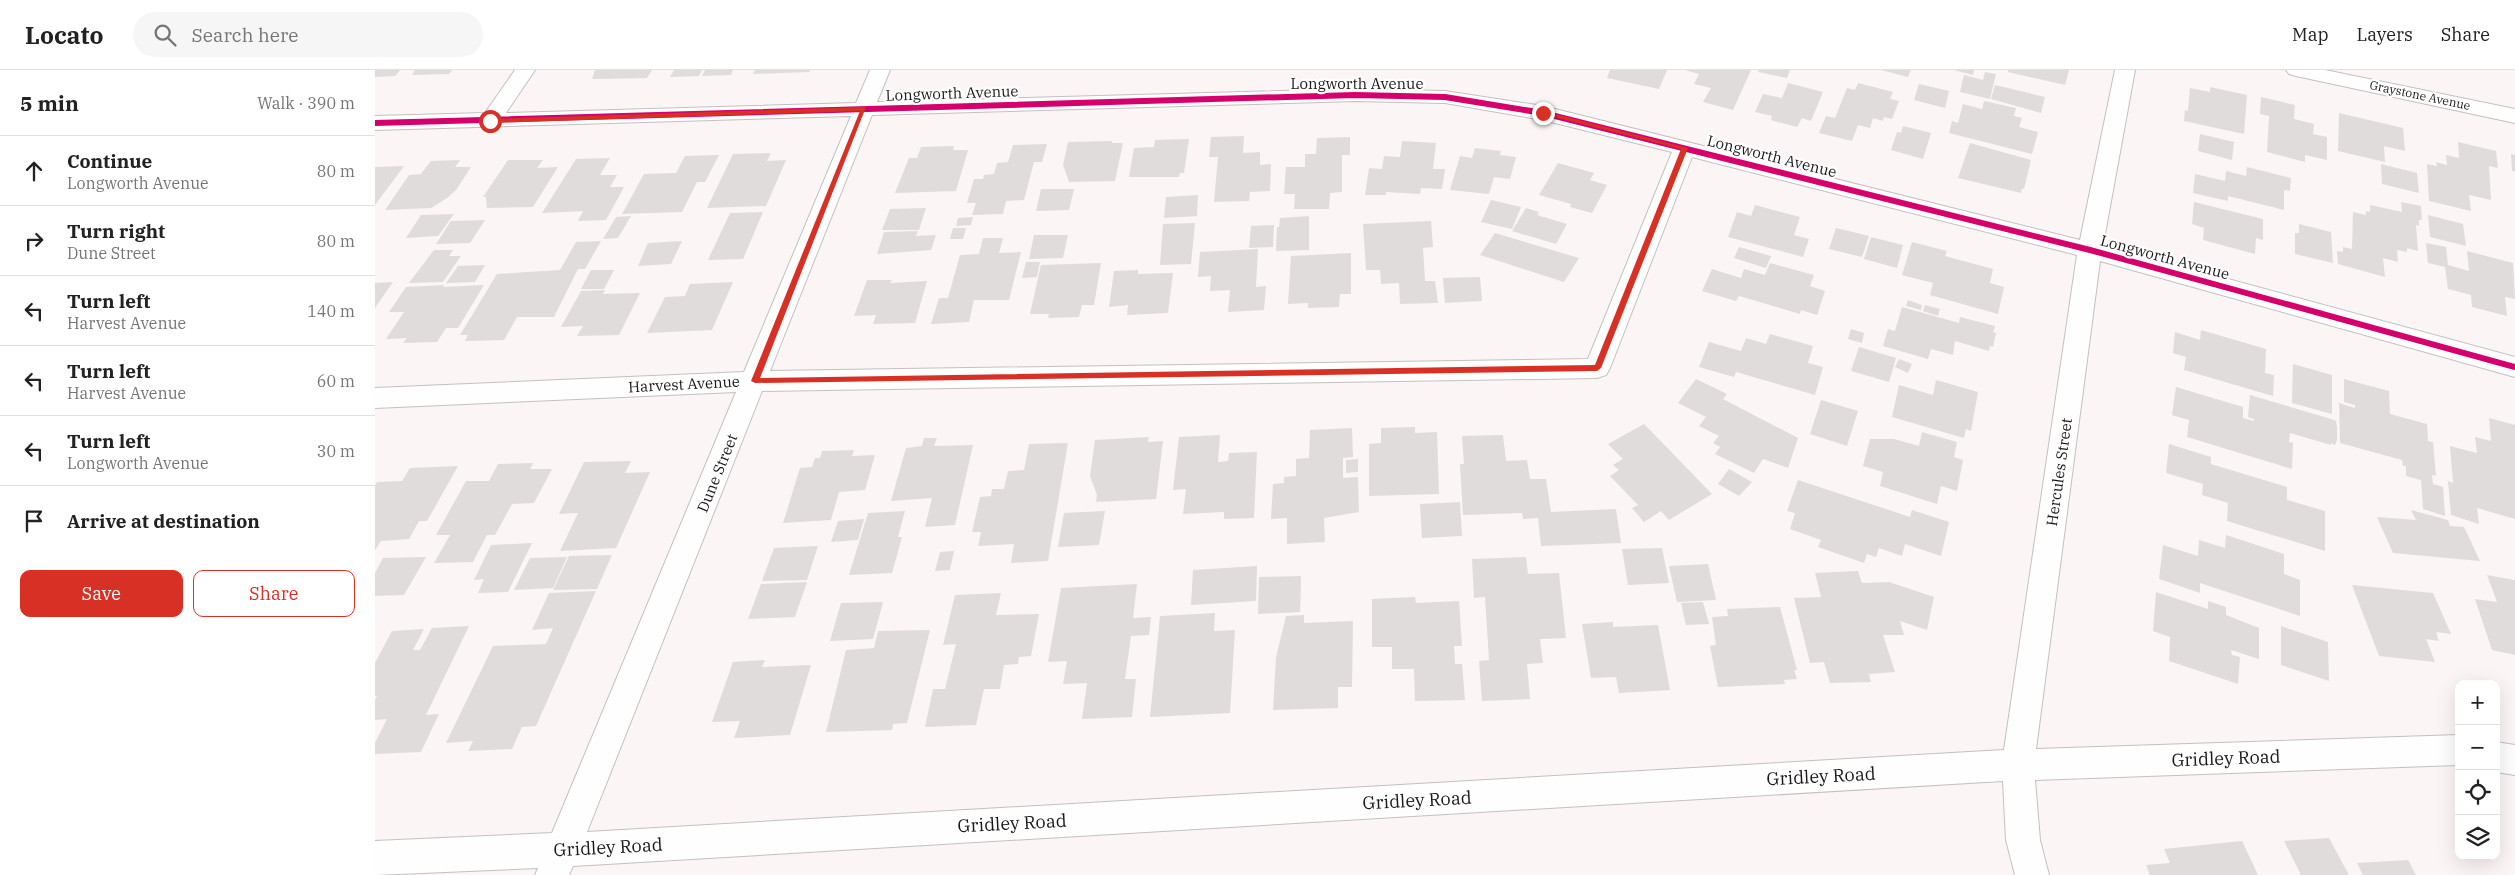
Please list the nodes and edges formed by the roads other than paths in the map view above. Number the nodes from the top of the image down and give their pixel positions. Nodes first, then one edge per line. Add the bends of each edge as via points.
1 (525, 70) edge
2 (880, 70) edge
3 (2125, 70) edge
4 (2296, 70) edge
5 (864, 109) junction
6 (2515, 116) edge
7 (490, 121) junction
8 (375, 124) edge
9 (1685, 148) junction
10 (2090, 250) junction
11 (2515, 367) edge
12 (755, 381) junction
13 (375, 398) edge
14 (2455, 750) edge
15 (2500, 758) edge
16 (2515, 760) edge
17 (2018, 765) junction
18 (375, 858) edge
19 (557, 862) edge
20 (2032, 875) edge

1 - 7 street
2 - 5 street, Dune Street
3 - 10 street, Hercules Street
4 - 6 street, Graystone Avenue
5 - 7 street, Longworth Avenue
5 - 9 street, Longworth Avenue via 1355,95 1445,97 1543,113
5 - 12 street, Dune Street
7 - 8 street, Longworth Avenue
9 - 10 street, Longworth Avenue
9 - 12 street, Harvest Avenue via 1597,368
10 - 11 street, Longworth Avenue
10 - 17 street, Hercules Street
12 - 13 street, Harvest Avenue
12 - 19 street, Dune Street
14 - 17 street, Gridley Road
15 - 16 street
17 - 19 street, Gridley Road
17 - 20 street, Hercules Street via 2023,840
18 - 19 street, Gridley Road

